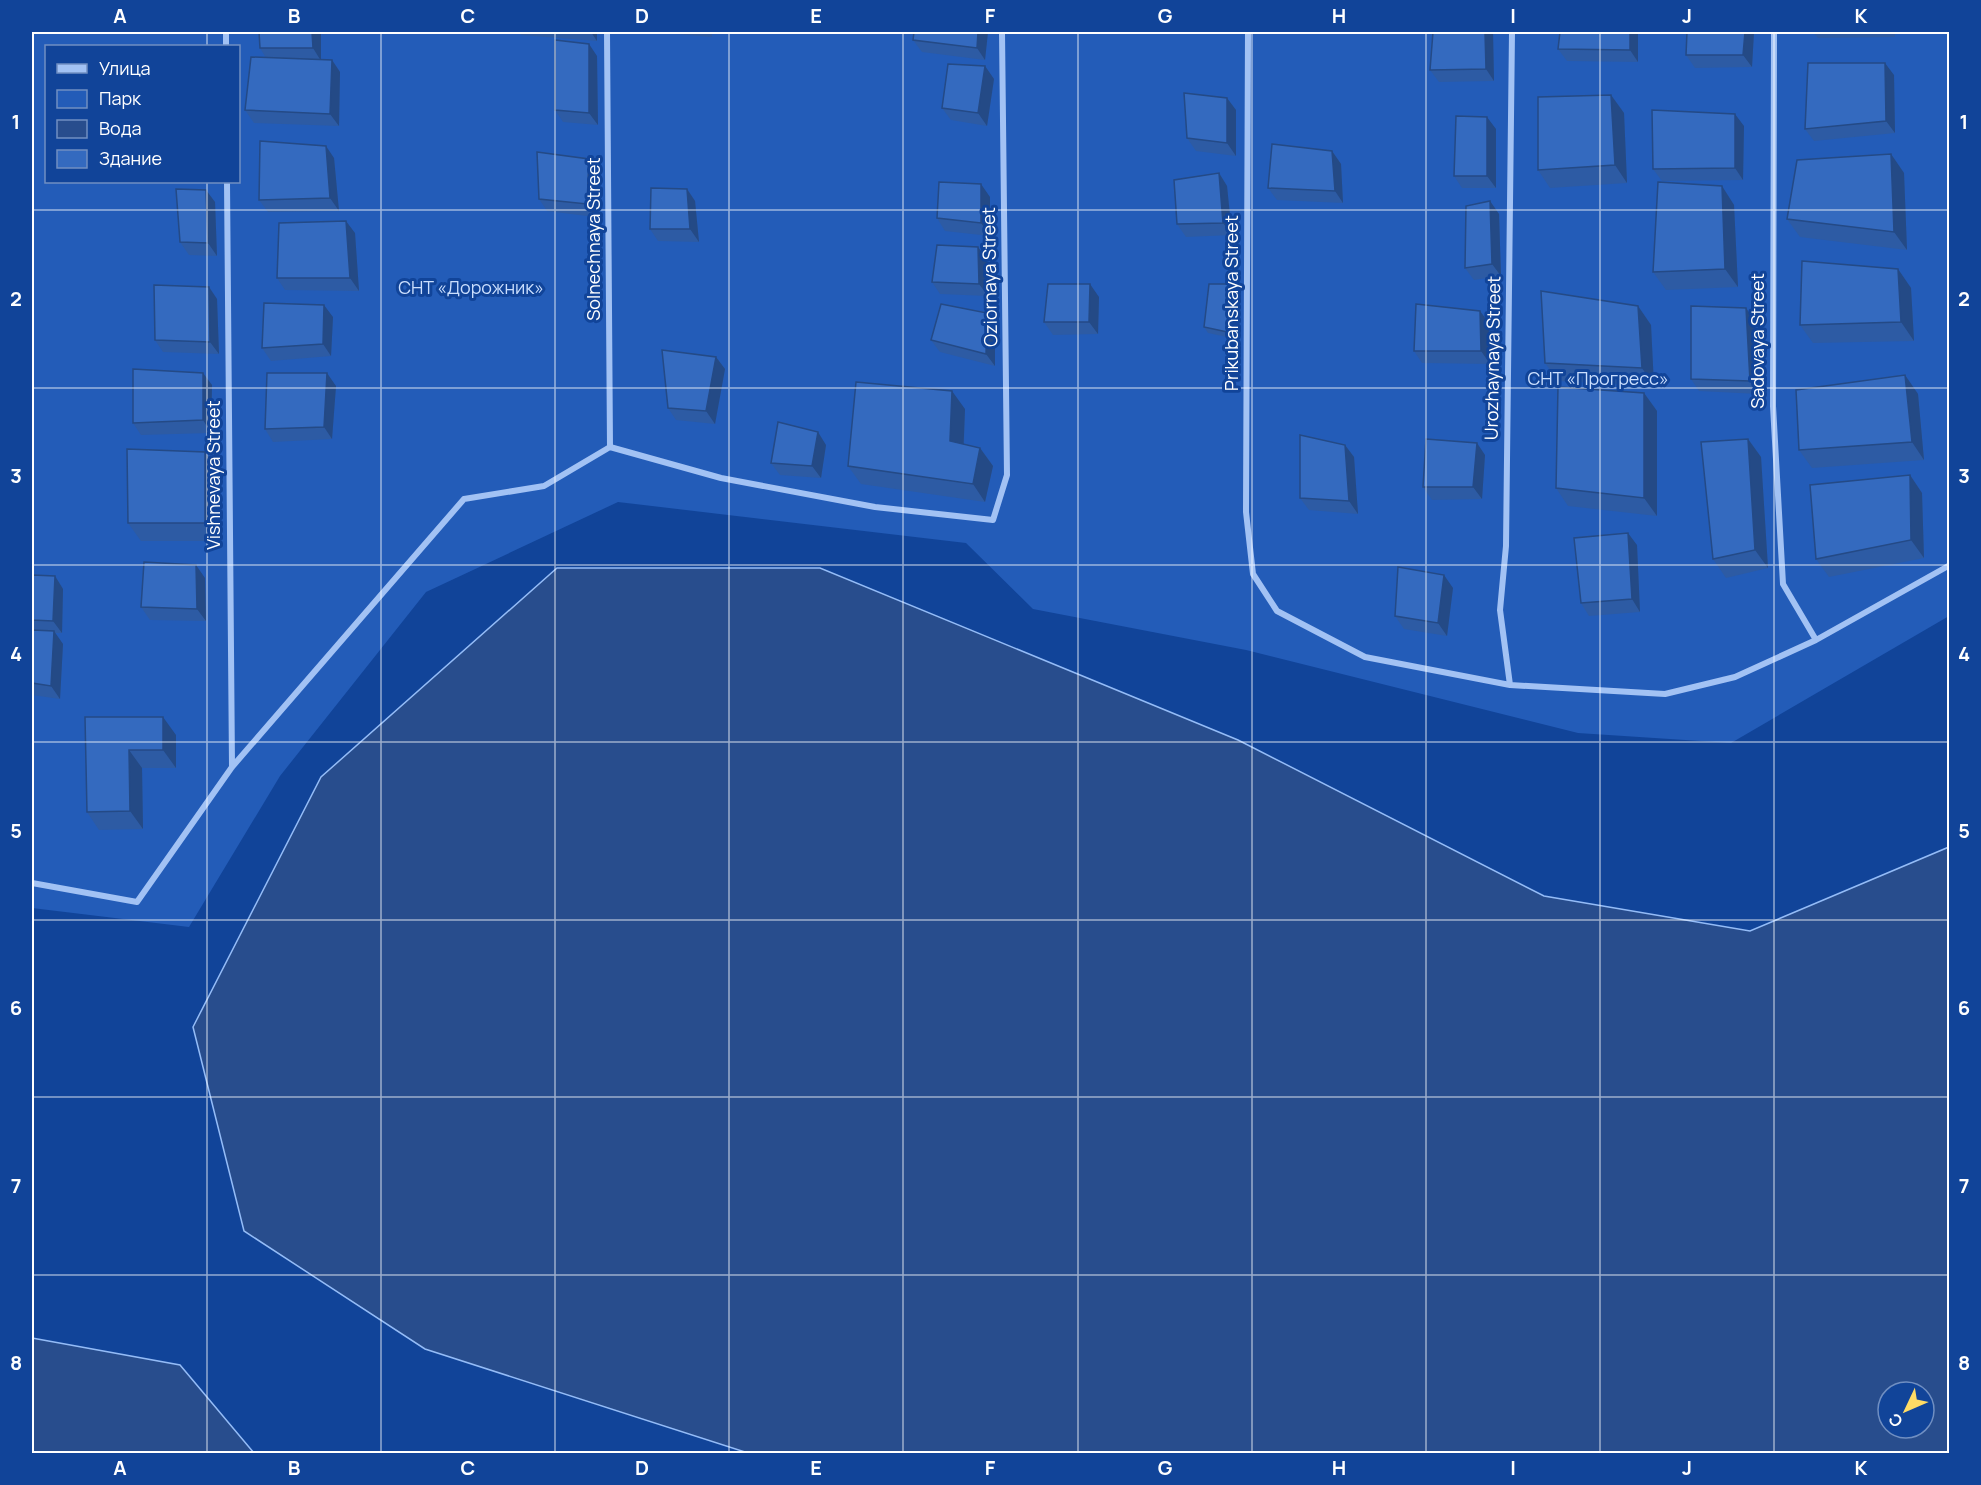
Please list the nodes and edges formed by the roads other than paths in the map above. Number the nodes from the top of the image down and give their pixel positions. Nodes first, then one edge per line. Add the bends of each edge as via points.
1 (607, 32) edge
2 (1002, 32) edge
3 (1248, 32) edge
4 (1512, 32) edge
5 (1774, 32) edge
6 (227, 183) edge
7 (610, 447) junction
8 (1950, 565) edge
9 (1816, 640) junction
10 (1510, 685) junction
11 (232, 767) junction
12 (32, 884) edge

1 - 7 street, Solnechnaya Street
2 - 7 street, Oziornaya Street via 1007,475 993,520 875,507 721,478
3 - 10 street, Prikubanskaya Street via 1246,512 1253,574 1277,611 1365,657
4 - 10 street, Urozhaynaya Street via 1506,546 1500,610
5 - 9 street, Sadovaya Street via 1773,406 1782,584
6 - 11 street, Vishnevaya Street
7 - 11 street via 544,486 464,499
8 - 9 street
9 - 10 street via 1734,677 1665,694
11 - 12 street via 137,902

